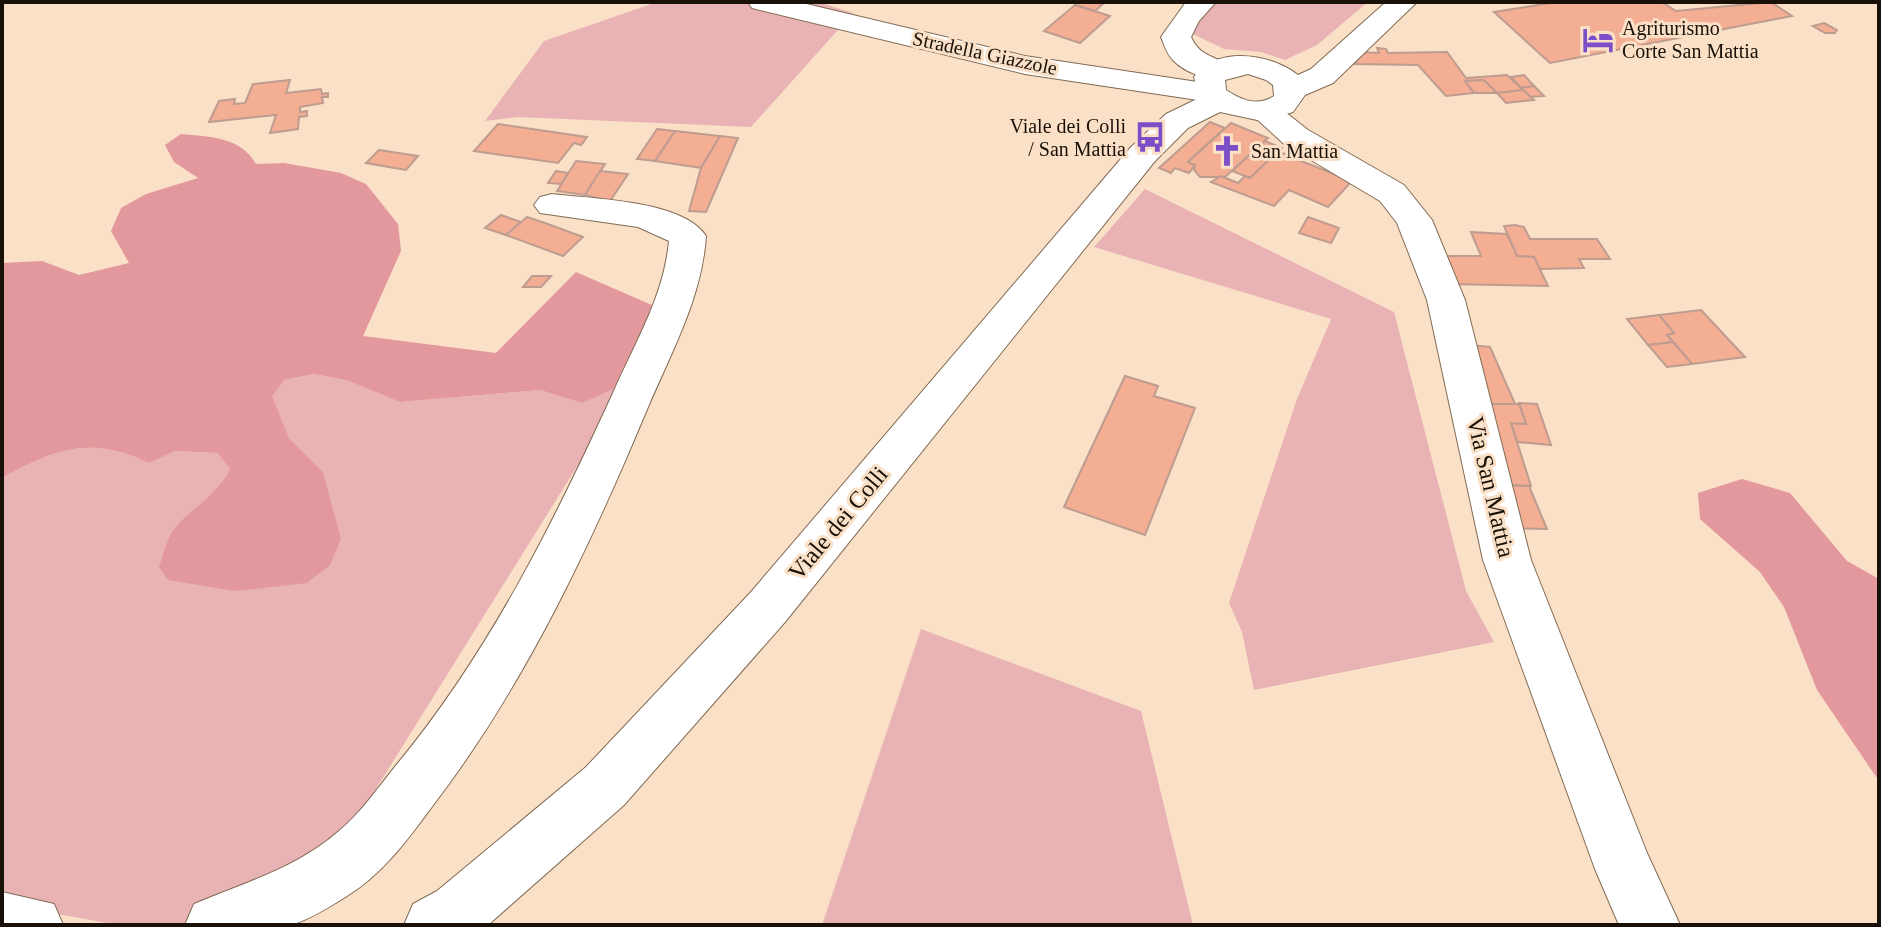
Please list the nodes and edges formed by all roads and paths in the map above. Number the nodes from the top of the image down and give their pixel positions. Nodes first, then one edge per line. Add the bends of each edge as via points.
1 (762, 2) edge
2 (1202, 2) edge
3 (1403, 2) edge
4 (1215, 88) junction
5 (1278, 100) junction
6 (552, 205) dead end
7 (2, 908) edge
8 (47, 925) edge
9 (215, 925) edge
10 (434, 925) edge
11 (1650, 925) edge

1 - 4 street, Stradella Giazzole via 1025,65
2 - 4 street via 1176,37 1184,55
3 - 5 street via 1322,76
4 - 5 street via 1233,107
4 - 5 street, Via San Mattia via 1230,66 1264,68 1277,73
4 - 10 street, Viale dei Colli via 1143,154 768,607 605,786 458,912
5 - 11 street, Via San Mattia via 1296,137 1392,193 1414,220 1446,300 1507,560
6 - 9 street via 648,219 675,226 688,236 688,255 674,299 572,534 511,647 441,755 360,850 305,890
7 - 8 lane via 43,915

